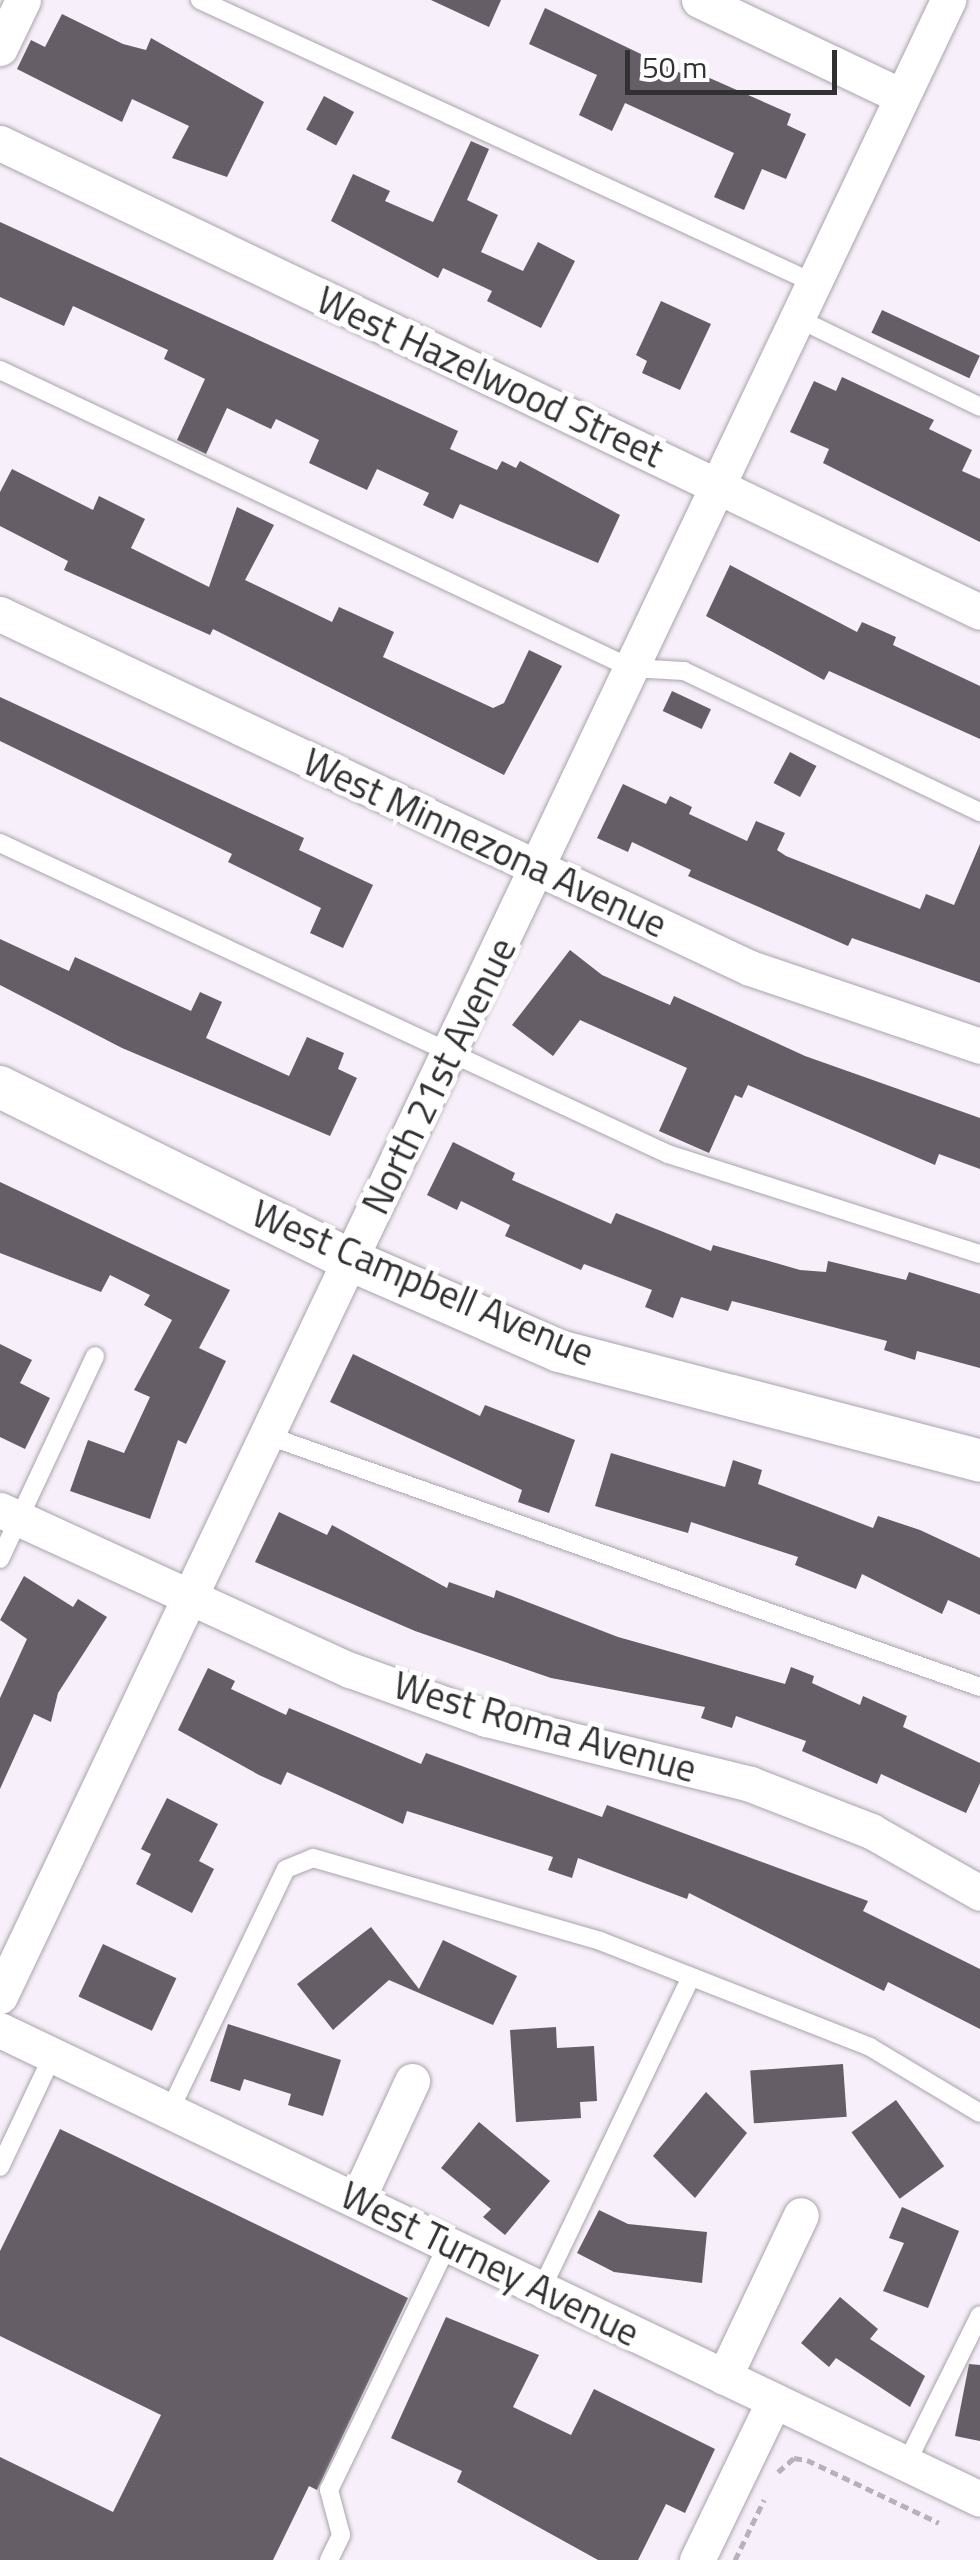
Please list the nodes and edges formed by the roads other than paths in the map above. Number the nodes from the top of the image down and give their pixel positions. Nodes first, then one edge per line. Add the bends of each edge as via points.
1 (24, 0) edge
2 (200, 0) edge
3 (699, 0) edge
4 (948, 0) edge
5 (0, 48) edge
6 (901, 96) junction
7 (0, 142) edge
8 (812, 282) junction
9 (795, 317) junction
10 (0, 370) edge
11 (980, 407) edge
12 (715, 484) junction
13 (980, 612) edge
14 (0, 614) edge
15 (630, 668) junction
16 (980, 812) edge
17 (0, 843) edge
18 (539, 868) junction
19 (980, 1046) edge
20 (450, 1052) junction
21 (0, 1087) edge
22 (980, 1254) edge
23 (350, 1260) junction
24 (94, 1356) dead end
25 (266, 1434) junction
26 (980, 1461) edge
27 (9, 1515) edge
28 (0, 1560) edge
29 (187, 1600) junction
30 (980, 1686) edge
31 (980, 1893) edge
32 (691, 1977) junction
33 (0, 1996) edge
34 (0, 2030) edge
35 (53, 2055) junction
36 (412, 2081) dead end
37 (170, 2110) junction
38 (980, 2113) edge
39 (0, 2166) edge
40 (358, 2198) junction
41 (800, 2215) dead end
42 (447, 2246) junction
43 (541, 2290) junction
44 (980, 2316) edge
45 (724, 2378) junction
46 (774, 2401) junction
47 (906, 2464) junction
48 (980, 2499) edge
49 (329, 2560) edge
50 (696, 2560) edge

1 - 5 street
2 - 8 lane
3 - 6 street
4 - 6 street, North 21st Avenue
6 - 8 street, North 21st Avenue
7 - 12 street, West Hazelwood Street
8 - 9 street, North 21st Avenue
9 - 11 lane
9 - 12 street, North 21st Avenue
10 - 15 lane
12 - 13 street, West Hazelwood Street
12 - 15 street, North 21st Avenue
14 - 18 street, West Minnezona Avenue
15 - 16 lane via 684,670
15 - 18 street, North 21st Avenue
17 - 20 lane
18 - 19 street, West Minnezona Avenue via 750,968
18 - 20 street, North 21st Avenue
20 - 22 lane via 668,1154
20 - 23 street, North 21st Avenue
21 - 23 street, West Campbell Avenue
23 - 25 street, North 21st Avenue
23 - 26 street, West Campbell Avenue via 559,1351
24 - 27 lane
25 - 29 street, North 21st Avenue
25 - 30 lane
27 - 28 lane
27 - 29 street, West Roma Avenue
29 - 31 street, West Roma Avenue via 486,1718 750,1784 871,1831
29 - 33 street, North 21st Avenue
32 - 37 lane via 600,1942 312,1858 286,1869
32 - 38 lane via 870,2047
32 - 43 lane
34 - 35 street, West Turney Avenue
35 - 37 street, West Turney Avenue
35 - 39 lane
36 - 40 street
37 - 40 street, West Turney Avenue
40 - 42 street, West Turney Avenue
41 - 45 street
42 - 43 street, West Turney Avenue
42 - 49 lane via 329,2490 341,2535
43 - 45 street, West Turney Avenue
44 - 47 lane
45 - 46 street, West Turney Avenue
46 - 47 street, West Turney Avenue
46 - 50 street
47 - 48 street, West Turney Avenue

